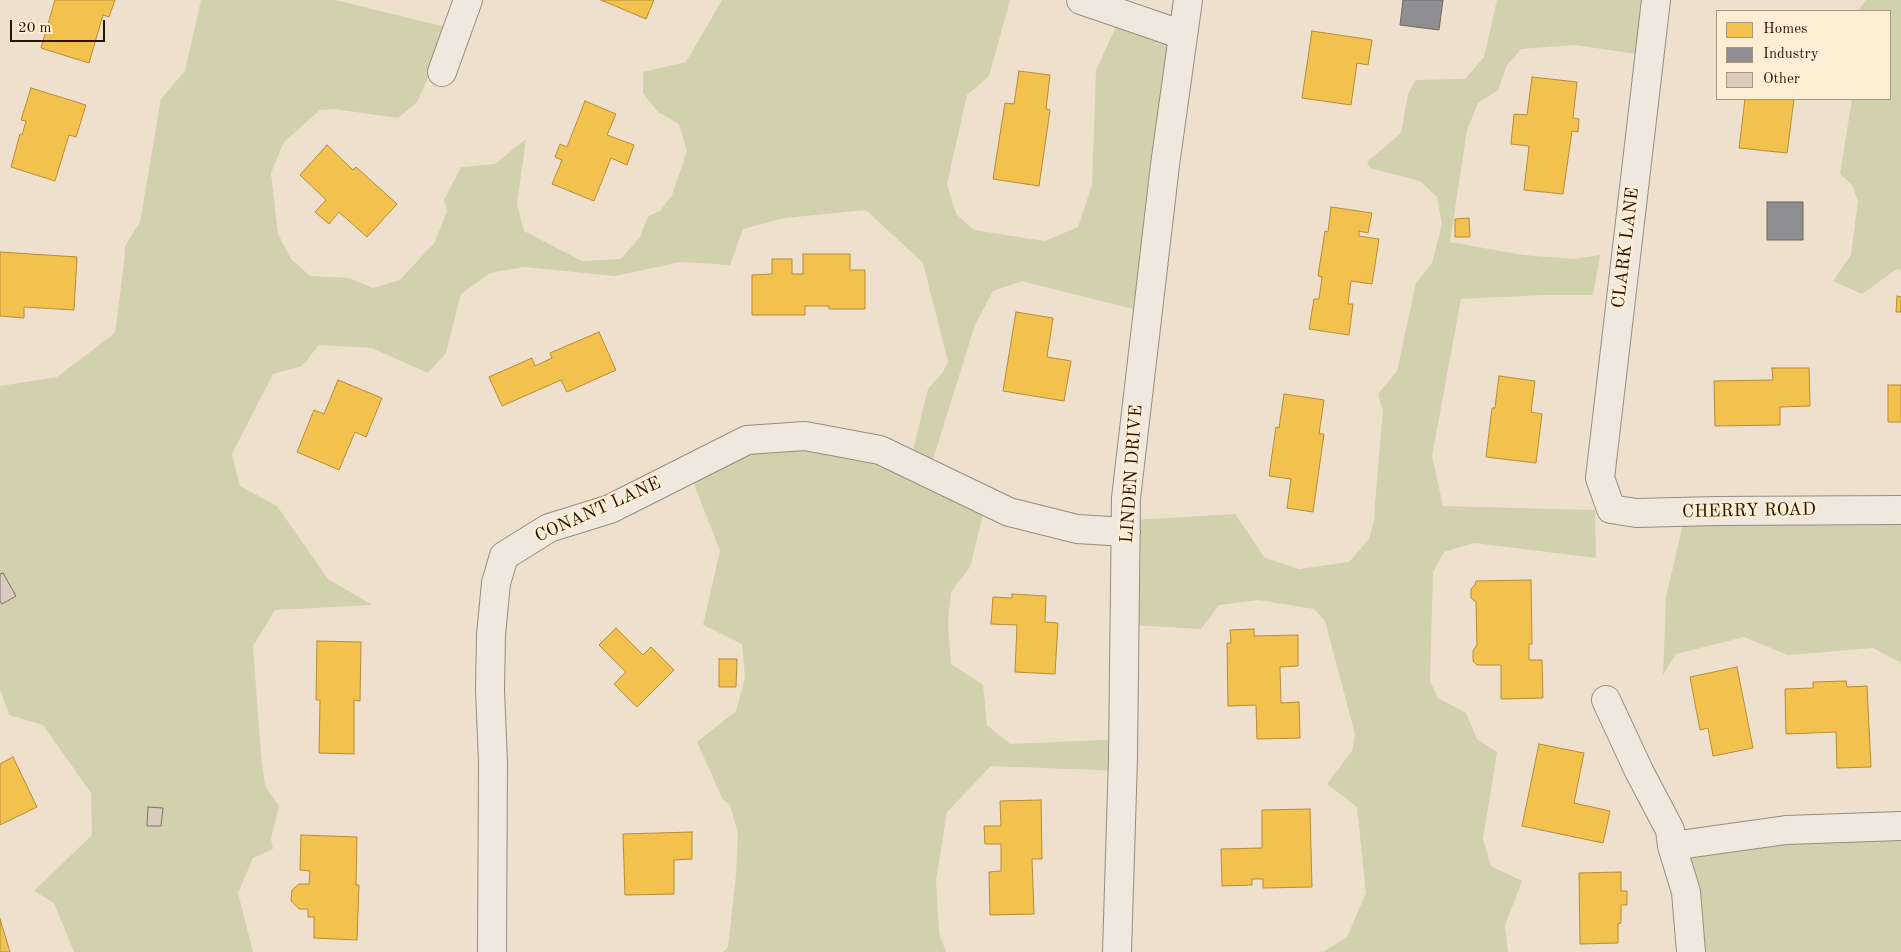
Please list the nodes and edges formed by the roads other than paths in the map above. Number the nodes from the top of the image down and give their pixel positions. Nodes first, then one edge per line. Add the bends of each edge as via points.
1 (468, 0) edge
2 (1081, 0) edge
3 (1188, 0) edge
4 (1656, 0) edge
5 (1183, 36) junction
6 (442, 72) dead end
7 (1607, 495) joint
8 (1901, 510) edge
9 (1126, 532) junction
10 (1606, 700) dead end
11 (1901, 826) edge
12 (1672, 846) junction
13 (492, 952) edge
14 (1117, 952) edge
15 (1690, 952) edge

1 - 6 street
2 - 5 street
3 - 5 street, LINDEN DRIVE
4 - 7 street, CLARK LANE via 1600,478
5 - 9 street, LINDEN DRIVE via 1126,498
7 - 8 street, CHERRY ROAD via 1610,508 1636,514 1727,510
9 - 13 street, CONANT LANE via 1077,529 1009,512 880,450 805,436 746,440 610,509 548,528 504,556 496,583 491,635
9 - 14 street, LINDEN DRIVE
10 - 12 street via 1670,830
11 - 12 street via 1786,830
12 - 15 street via 1686,892

